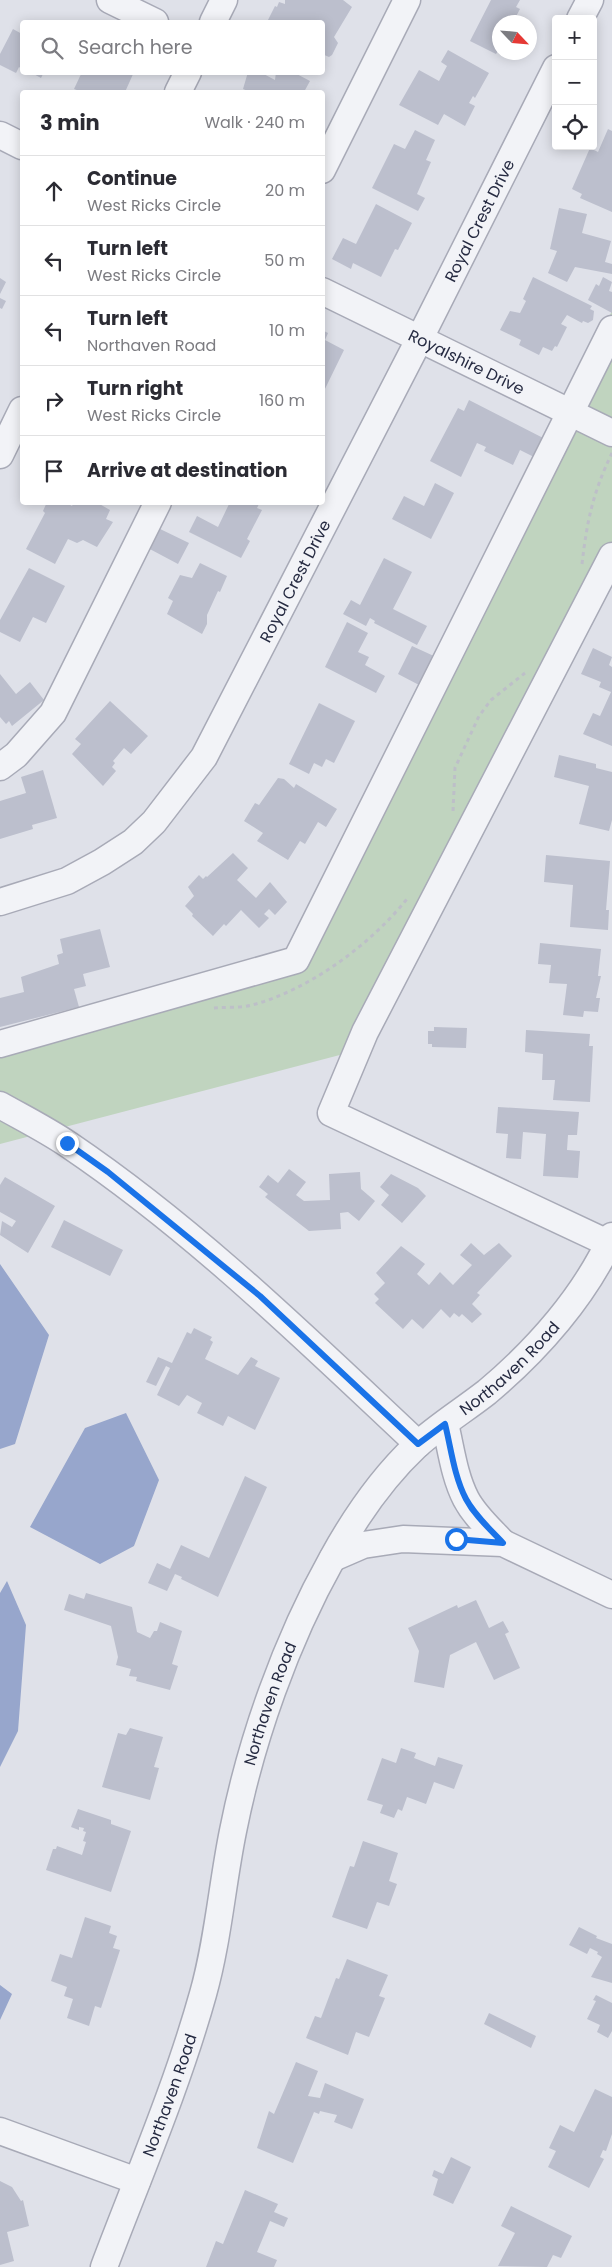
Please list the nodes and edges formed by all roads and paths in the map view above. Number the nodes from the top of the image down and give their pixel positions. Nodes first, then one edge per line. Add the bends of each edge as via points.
1 (110, 0) edge
2 (224, 0) edge
3 (407, 0) edge
4 (590, 0) edge
5 (582, 15) edge
6 (151, 20) edge
7 (214, 20) edge
8 (186, 75) edge
9 (552, 76) edge
10 (179, 90) edge
11 (0, 135) edge
12 (20, 145) edge
13 (325, 164) edge
14 (325, 293) edge
15 (612, 329) edge
16 (420, 338) junction
17 (570, 412) junction
18 (20, 414) edge
19 (612, 433) edge
20 (0, 455) edge
21 (157, 505) edge
22 (612, 556) edge
23 (528, 672) dead end
24 (0, 767) edge
25 (453, 814) dead end
26 (0, 902) edge
27 (0, 1044) edge
28 (0, 1105) edge
29 (611, 1241) edge
30 (445, 1424) junction
31 (418, 1444) junction
32 (503, 1543) junction
33 (332, 1558) junction
34 (612, 1595) edge
35 (0, 2131) edge
36 (137, 2181) junction
37 (104, 2267) edge

1 - 6 street
2 - 7 street
3 - 13 street
4 - 5 street
8 - 10 street
9 - 16 street, Royal Crest Drive
11 - 12 street
14 - 16 street, Royalshire Drive
15 - 17 street
16 - 17 street, Royalshire Drive
16 - 26 street, Royal Crest Drive via 204,757 178,793 133,842 102,862 67,881
17 - 19 street, Royalshire Drive
17 - 27 street via 296,960
18 - 20 street
21 - 24 street via 53,713 16,755
22 - 29 street via 365,1032 331,1113
23 - 25 path via 491,700 479,716 455,768
28 - 31 street via 67,1143 108,1172 253,1289
29 - 30 street, Northaven Road via 592,1274 550,1330 489,1390
30 - 31 street, Northaven Road
30 - 32 street via 465,1498
31 - 33 street, Northaven Road via 388,1475
32 - 33 street via 403,1539 364,1545
32 - 34 street
33 - 36 street, Northaven Road via 306,1608 248,1767 203,1992 183,2060
35 - 36 street
36 - 37 street, Northaven Road

